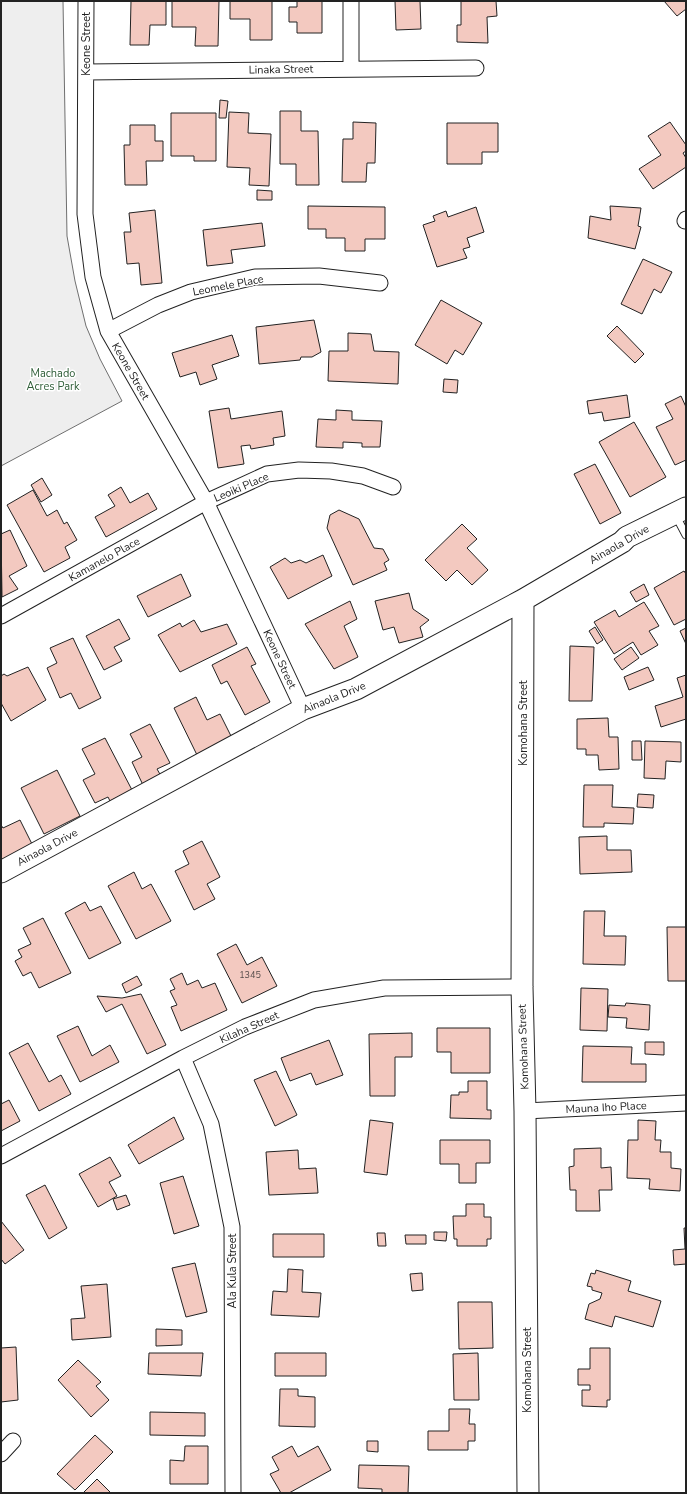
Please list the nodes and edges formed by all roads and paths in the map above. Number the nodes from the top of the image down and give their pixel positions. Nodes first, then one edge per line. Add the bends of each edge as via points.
1 (86, 1) edge
2 (351, 1) edge
3 (476, 68) dead end
4 (351, 69) junction
5 (86, 72) junction
6 (380, 283) dead end
7 (108, 331) junction
8 (393, 487) dead end
9 (206, 502) junction
10 (680, 511) edge
11 (686, 535) edge
12 (523, 600) junction
13 (1, 616) edge
14 (303, 709) junction
15 (1, 872) edge
16 (522, 987) junction
17 (183, 1058) junction
18 (686, 1103) edge
19 (525, 1110) junction
20 (1, 1156) edge
21 (13, 1442) dead end
22 (1, 1454) edge
23 (233, 1493) edge
24 (528, 1493) edge

1 - 5 street, Keone Street
2 - 4 street
3 - 4 street, Linaka Street
4 - 5 street, Linaka Street
5 - 7 street, Keone Street via 85,214 93,277
6 - 7 street, Leomele Place via 319,276 255,277 191,292 158,305
7 - 9 street, Keone Street
8 - 9 street, Leoiki Place via 363,476 299,470 267,474
9 - 13 street, Kamanelo Place
9 - 14 street, Keone Street
10 - 11 lane
10 - 12 street, Ainaola Drive via 627,537
12 - 14 street, Ainaola Drive via 356,690
12 - 16 street, Komohana Street
14 - 15 street, Ainaola Drive
16 - 17 street, Kilaha Street via 384,988 314,1000 245,1027
16 - 19 street, Komohana Street
17 - 20 street, Kilaha Street
17 - 23 street, Ala Kula Street via 211,1124 232,1227
18 - 19 street, Mauna Iho Place
19 - 24 street, Komohana Street
21 - 22 street

